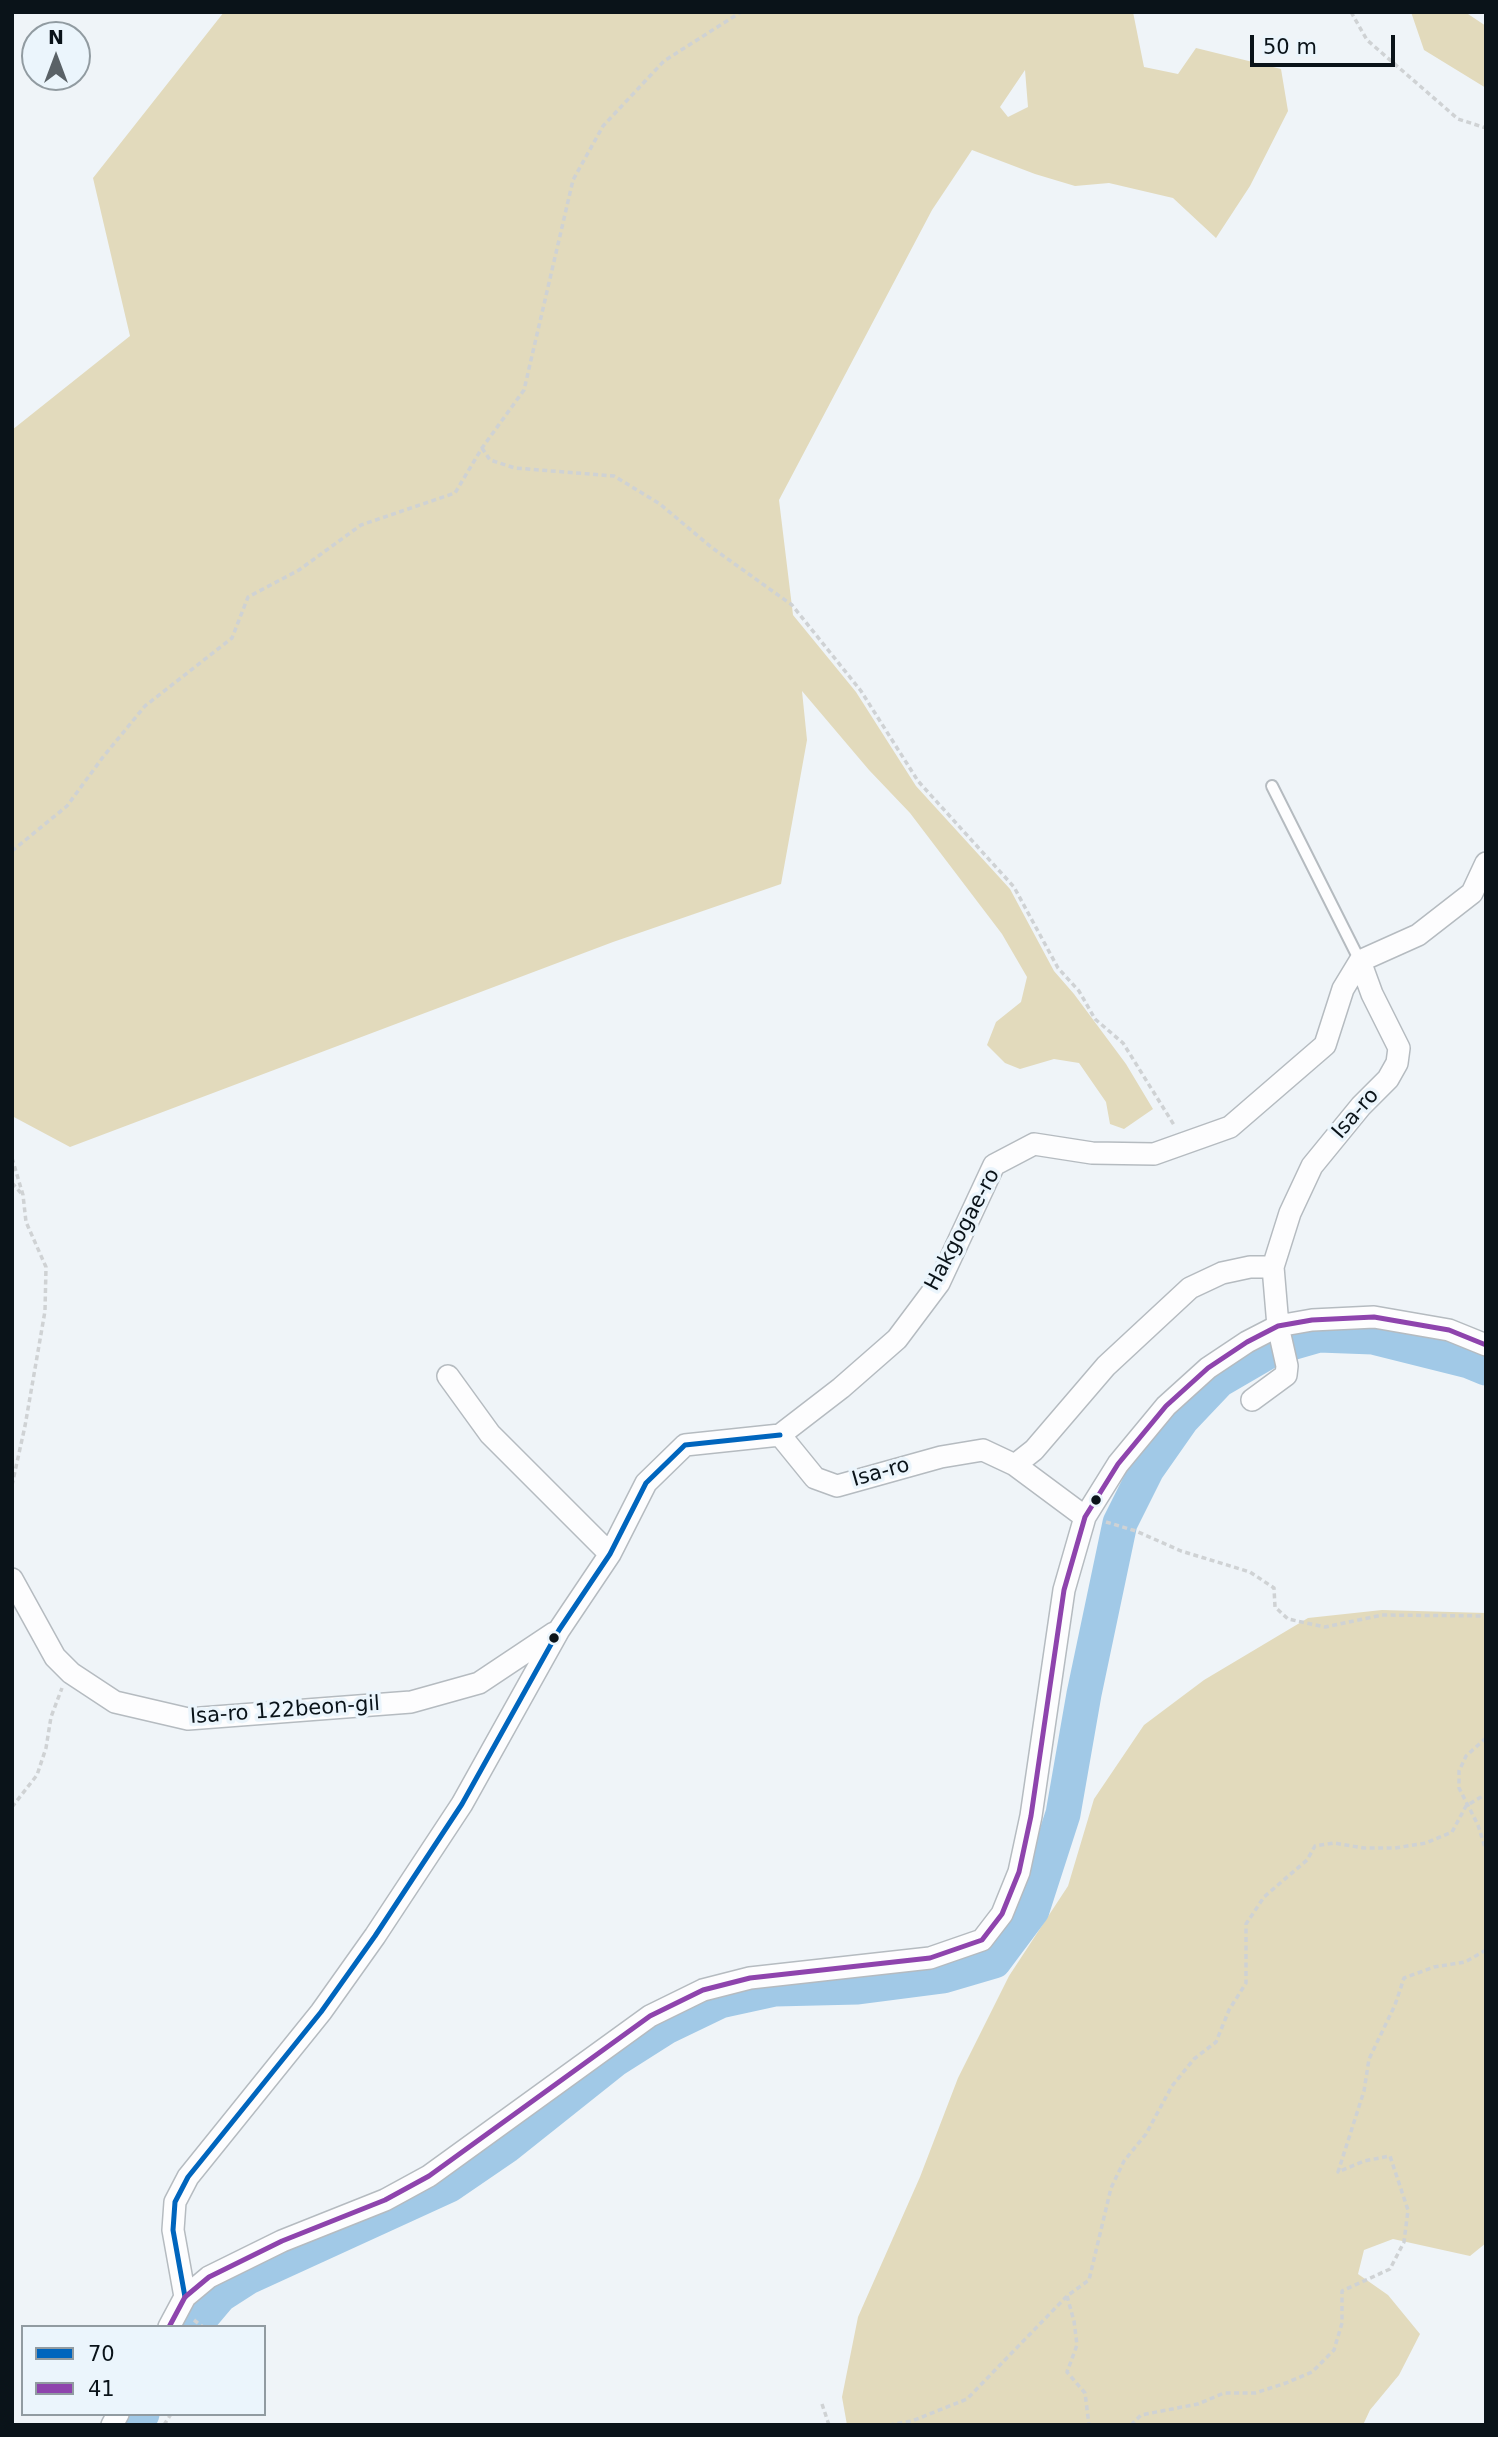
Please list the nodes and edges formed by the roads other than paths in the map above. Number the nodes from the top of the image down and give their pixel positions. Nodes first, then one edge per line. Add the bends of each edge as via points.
1 (1272, 786) dead end
2 (1486, 863) edge
3 (1360, 961) junction
4 (1273, 1267) junction
5 (1279, 1329) junction
6 (1486, 1345) edge
7 (448, 1376) dead end
8 (1252, 1400) dead end
9 (780, 1435) junction
10 (1015, 1465) junction
11 (1093, 1519) junction
12 (610, 1554) junction
13 (12, 1579) edge
14 (559, 1629) junction
15 (185, 2297) junction
16 (170, 2325) edge

1 - 3 lane
2 - 3 street via 1472,893 1418,935
3 - 4 street, Isa-ro via 1399,1048 1398,1063 1312,1166 1290,1213
3 - 9 street, Hakgogae-ro via 1343,989 1325,1045 1230,1127 1154,1154 1092,1153 1034,1144 994,1165 939,1283 897,1339
4 - 5 street, Isa-ro
4 - 10 street via 1222,1273 1190,1288 1106,1367 1034,1450
5 - 6 street via 1312,1320 1374,1317 1449,1330
5 - 8 street, Isa-ro via 1286,1375
5 - 11 street via 1247,1342 1208,1368 1166,1406 1118,1464
7 - 12 street via 490,1434
9 - 10 street, Isa-ro via 815,1478 837,1486 983,1450
9 - 12 street via 685,1445 646,1483
10 - 11 street, Isa-ro
11 - 15 street via 1065,1590 1019,1872 1002,1914 982,1940 930,1958 750,1978 703,1990 650,2016 429,2176 209,2277
12 - 14 street
13 - 14 street, Isa-ro 122beon-gil via 55,1657 71,1673 115,1702 188,1719 411,1702 479,1683
14 - 15 street via 462,1804 374,1936 313,2022 188,2177 176,2202 173,2230
15 - 16 street

